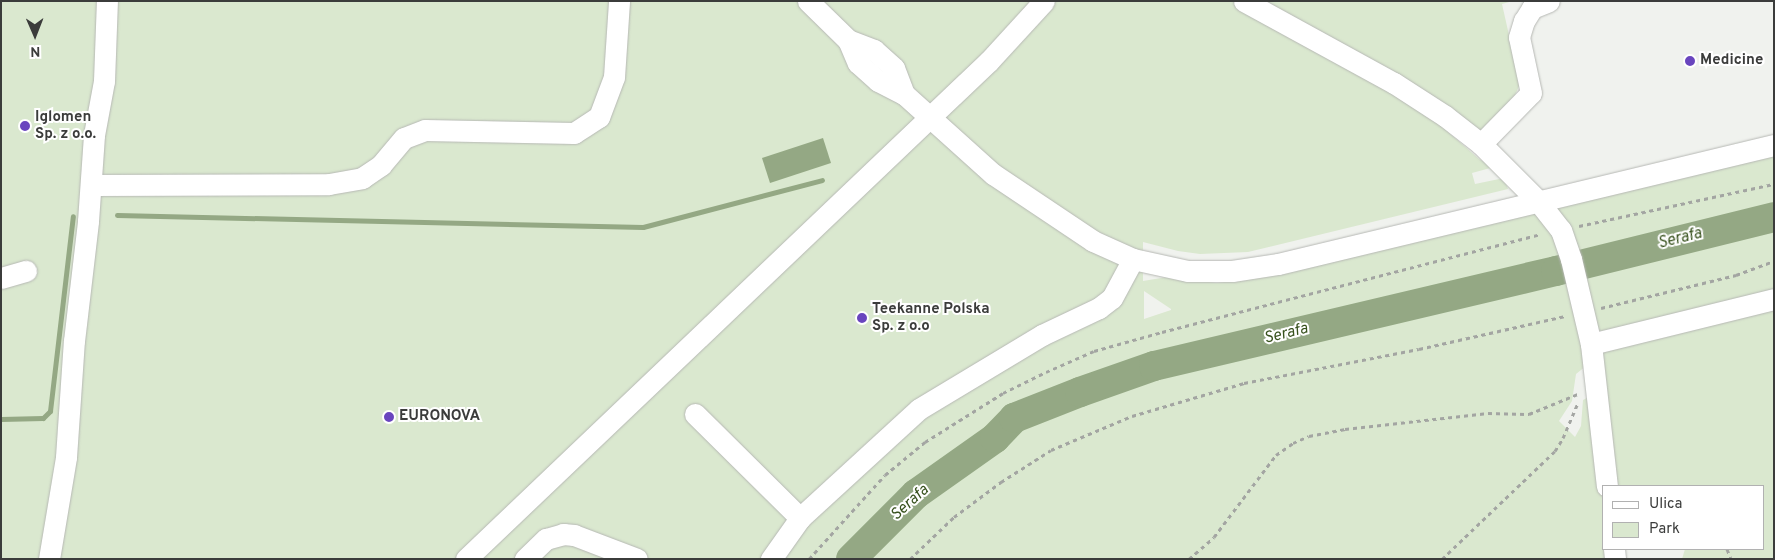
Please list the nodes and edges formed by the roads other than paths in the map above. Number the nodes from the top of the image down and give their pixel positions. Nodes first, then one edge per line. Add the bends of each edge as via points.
1 (107, 1) edge
2 (619, 1) edge
3 (808, 1) edge
4 (1044, 1) edge
5 (1244, 1) edge
6 (1549, 1) edge
7 (929, 118) junction
8 (1481, 144) junction
9 (1774, 145) edge
10 (91, 185) junction
11 (1538, 200) junction
12 (1133, 259) junction
13 (26, 271) dead end
14 (1, 278) edge
15 (1774, 299) edge
16 (1591, 344) junction
17 (695, 414) dead end
18 (1607, 485) edge
19 (800, 518) junction
20 (50, 559) edge
21 (466, 559) edge
22 (525, 559) edge
23 (637, 559) edge
24 (771, 559) edge

1 - 10 street via 103,90 94,135
2 - 10 street via 614,78 599,117 574,132 425,130 404,138 381,165 362,178 329,184
3 - 7 street via 848,40 874,50 894,68 904,94
4 - 7 street via 996,54
5 - 8 street via 1394,83 1446,116
6 - 8 street via 1532,8 1519,37 1531,93
7 - 12 street via 993,174 1093,241
7 - 21 street
8 - 11 street
9 - 11 street
10 - 20 street via 74,341 66,458
11 - 12 street via 1269,266 1232,271 1188,271
11 - 16 street via 1560,230 1574,267
12 - 19 street via 1112,298 1099,308 1042,335 919,409
13 - 14 street
15 - 16 street
16 - 18 street
17 - 19 street
19 - 24 street
22 - 23 street via 546,539 563,534 574,535

